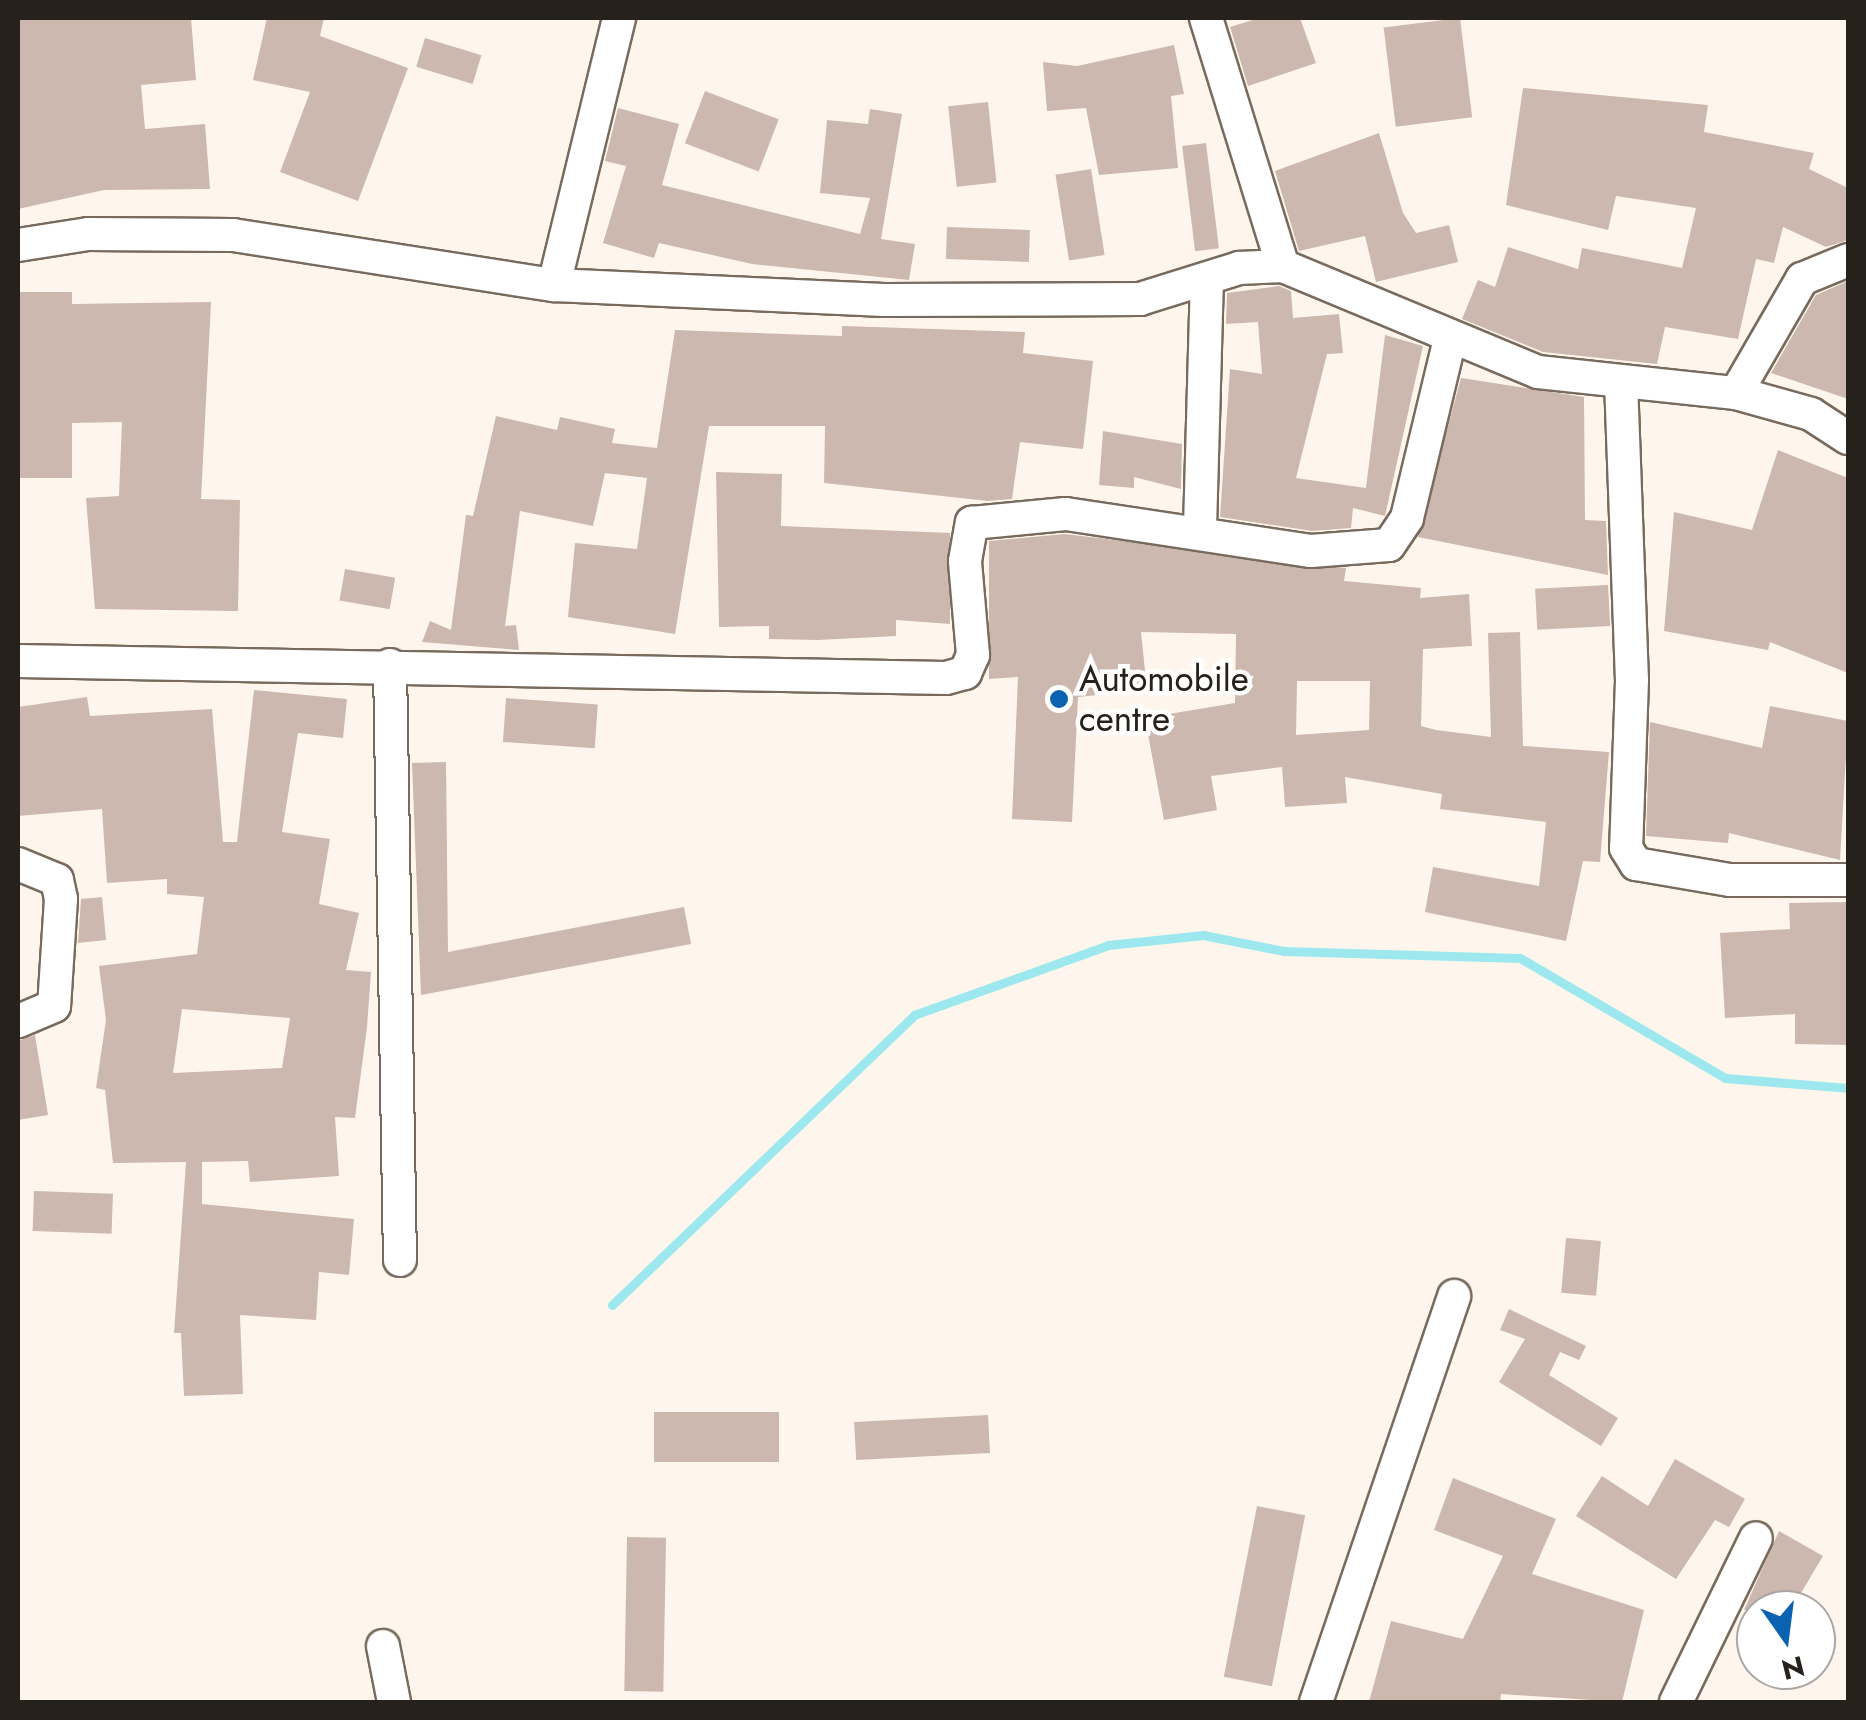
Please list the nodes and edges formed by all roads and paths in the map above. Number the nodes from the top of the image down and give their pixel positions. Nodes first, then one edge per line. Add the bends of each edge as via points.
1 (619, 18) edge
2 (1206, 18) edge
3 (18, 245) edge
4 (1848, 260) edge
5 (1282, 266) junction
6 (1208, 279) junction
7 (554, 285) junction
8 (1450, 339) junction
9 (1621, 382) junction
10 (1736, 392) junction
11 (1848, 438) edge
12 (1200, 528) junction
13 (18, 660) edge
14 (390, 665) junction
15 (18, 864) edge
16 (1848, 880) edge
17 (18, 1022) edge
18 (400, 1260) dead end
19 (1454, 1296) dead end
20 (1756, 1538) dead end
21 (383, 1646) dead end
22 (394, 1702) edge
23 (1316, 1702) edge
24 (1676, 1702) edge

1 - 7 street
2 - 5 street
3 - 7 street via 88,234 233,235
4 - 10 street via 1802,278
5 - 6 street
5 - 8 street
6 - 7 street via 1140,299 806,298
6 - 12 street
8 - 9 street via 1538,372
8 - 12 street via 1407,518 1388,545 1311,551
9 - 10 street
9 - 16 street via 1632,680 1626,848 1636,864 1730,880
10 - 11 street via 1811,414
12 - 14 street via 1066,514 972,522 973,655 965,673 946,678
13 - 14 street
14 - 18 street
15 - 17 street via 57,880 60,899 54,1006
19 - 23 street
20 - 24 street
21 - 22 street

